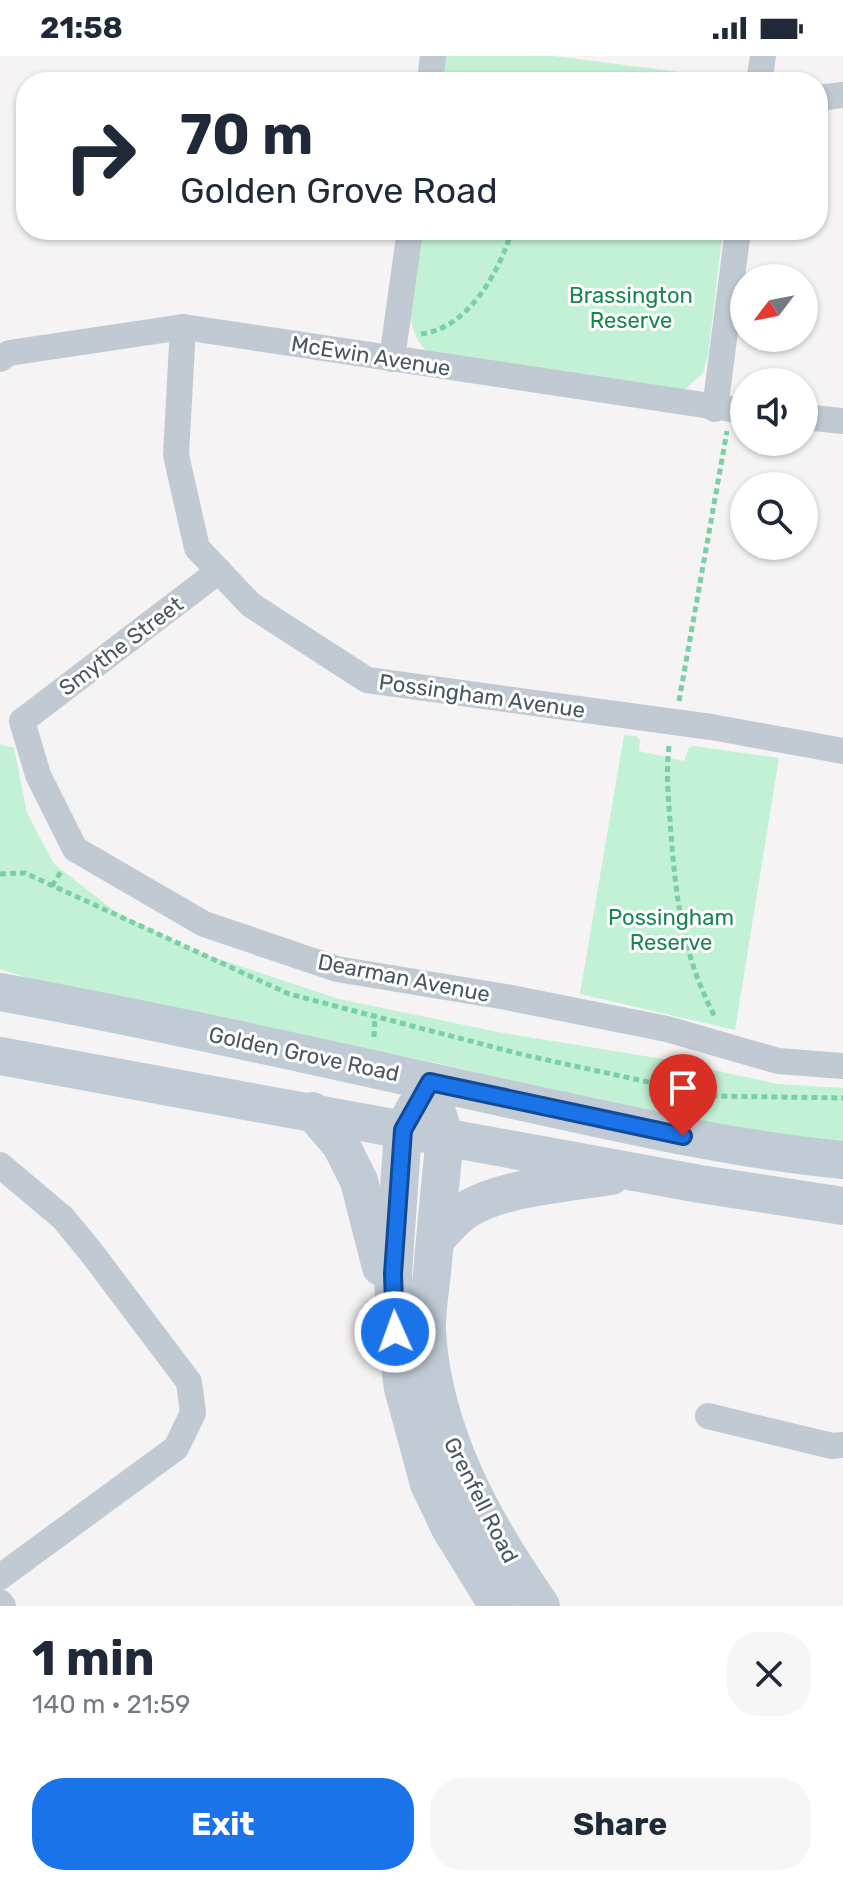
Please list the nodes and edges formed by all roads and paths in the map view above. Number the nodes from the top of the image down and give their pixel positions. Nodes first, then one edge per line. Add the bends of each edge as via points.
1 (409, 240) edge
2 (508, 240) edge
3 (738, 240) edge
4 (183, 327) junction
5 (394, 347) junction
6 (0, 359) edge
7 (732, 368) edge
8 (730, 410) edge
9 (818, 418) edge
10 (843, 421) edge
11 (219, 571) junction
12 (22, 721) joint
13 (673, 722) junction
14 (843, 751) edge
15 (0, 874) edge
16 (0, 972) edge
17 (0, 992) edge
18 (92, 1009) junction
19 (375, 1016) junction
20 (724, 1025) dead end
21 (374, 1042) dead end
22 (0, 1045) edge
23 (0, 1056) edge
24 (843, 1066) edge
25 (85, 1073) junction
26 (430, 1082) junction
27 (843, 1098) edge
28 (312, 1111) junction
29 (403, 1130) junction
30 (445, 1139) junction
31 (843, 1160) edge
32 (0, 1165) edge
33 (634, 1172) junction
34 (843, 1206) edge
35 (435, 1240) junction
36 (395, 1332) junction
37 (708, 1416) dead end
38 (843, 1445) edge
39 (0, 1577) edge
40 (498, 1606) edge
41 (541, 1606) edge

1 - 5 street
2 - 5 path via 490,279 455,321
3 - 7 street
4 - 5 street, McEwin Avenue
4 - 6 street, McEwin Avenue via 9,353
4 - 11 street, Possingham Avenue via 176,455 197,548
5 - 8 street, McEwin Avenue
8 - 13 path
9 - 10 street
11 - 12 street, Smythe Street
11 - 13 street, Possingham Avenue via 251,605 367,680
12 - 24 street, Dearman Avenue via 38,775 75,849 204,924 337,969 667,1029 778,1061
13 - 14 street, Possingham Avenue
13 - 20 path via 667,789 685,946 699,986
15 - 19 path via 25,873 289,994
16 - 18 main road
17 - 18 main road, Golden Grove Road
18 - 26 main road, Golden Grove Road
19 - 21 path
19 - 27 path via 713,1096
22 - 25 main road
23 - 25 main road
25 - 28 main road
26 - 29 main road, Grenfell Road
26 - 30 main road, Grenfell Road
26 - 31 main road, Golden Grove Road via 776,1154
28 - 29 main road
28 - 36 main road via 341,1145 359,1181
29 - 30 main road
29 - 36 main road, Grenfell Road via 393,1274
30 - 33 main road
30 - 35 main road, Grenfell Road
32 - 39 street via 63,1218 91,1252 189,1382 193,1413 176,1448
33 - 34 main road
33 - 35 main road via 499,1196 463,1212
35 - 41 main road, Grenfell Road via 427,1331 433,1382 450,1443 503,1551
36 - 40 main road, Grenfell Road via 403,1388 429,1484
37 - 38 street

